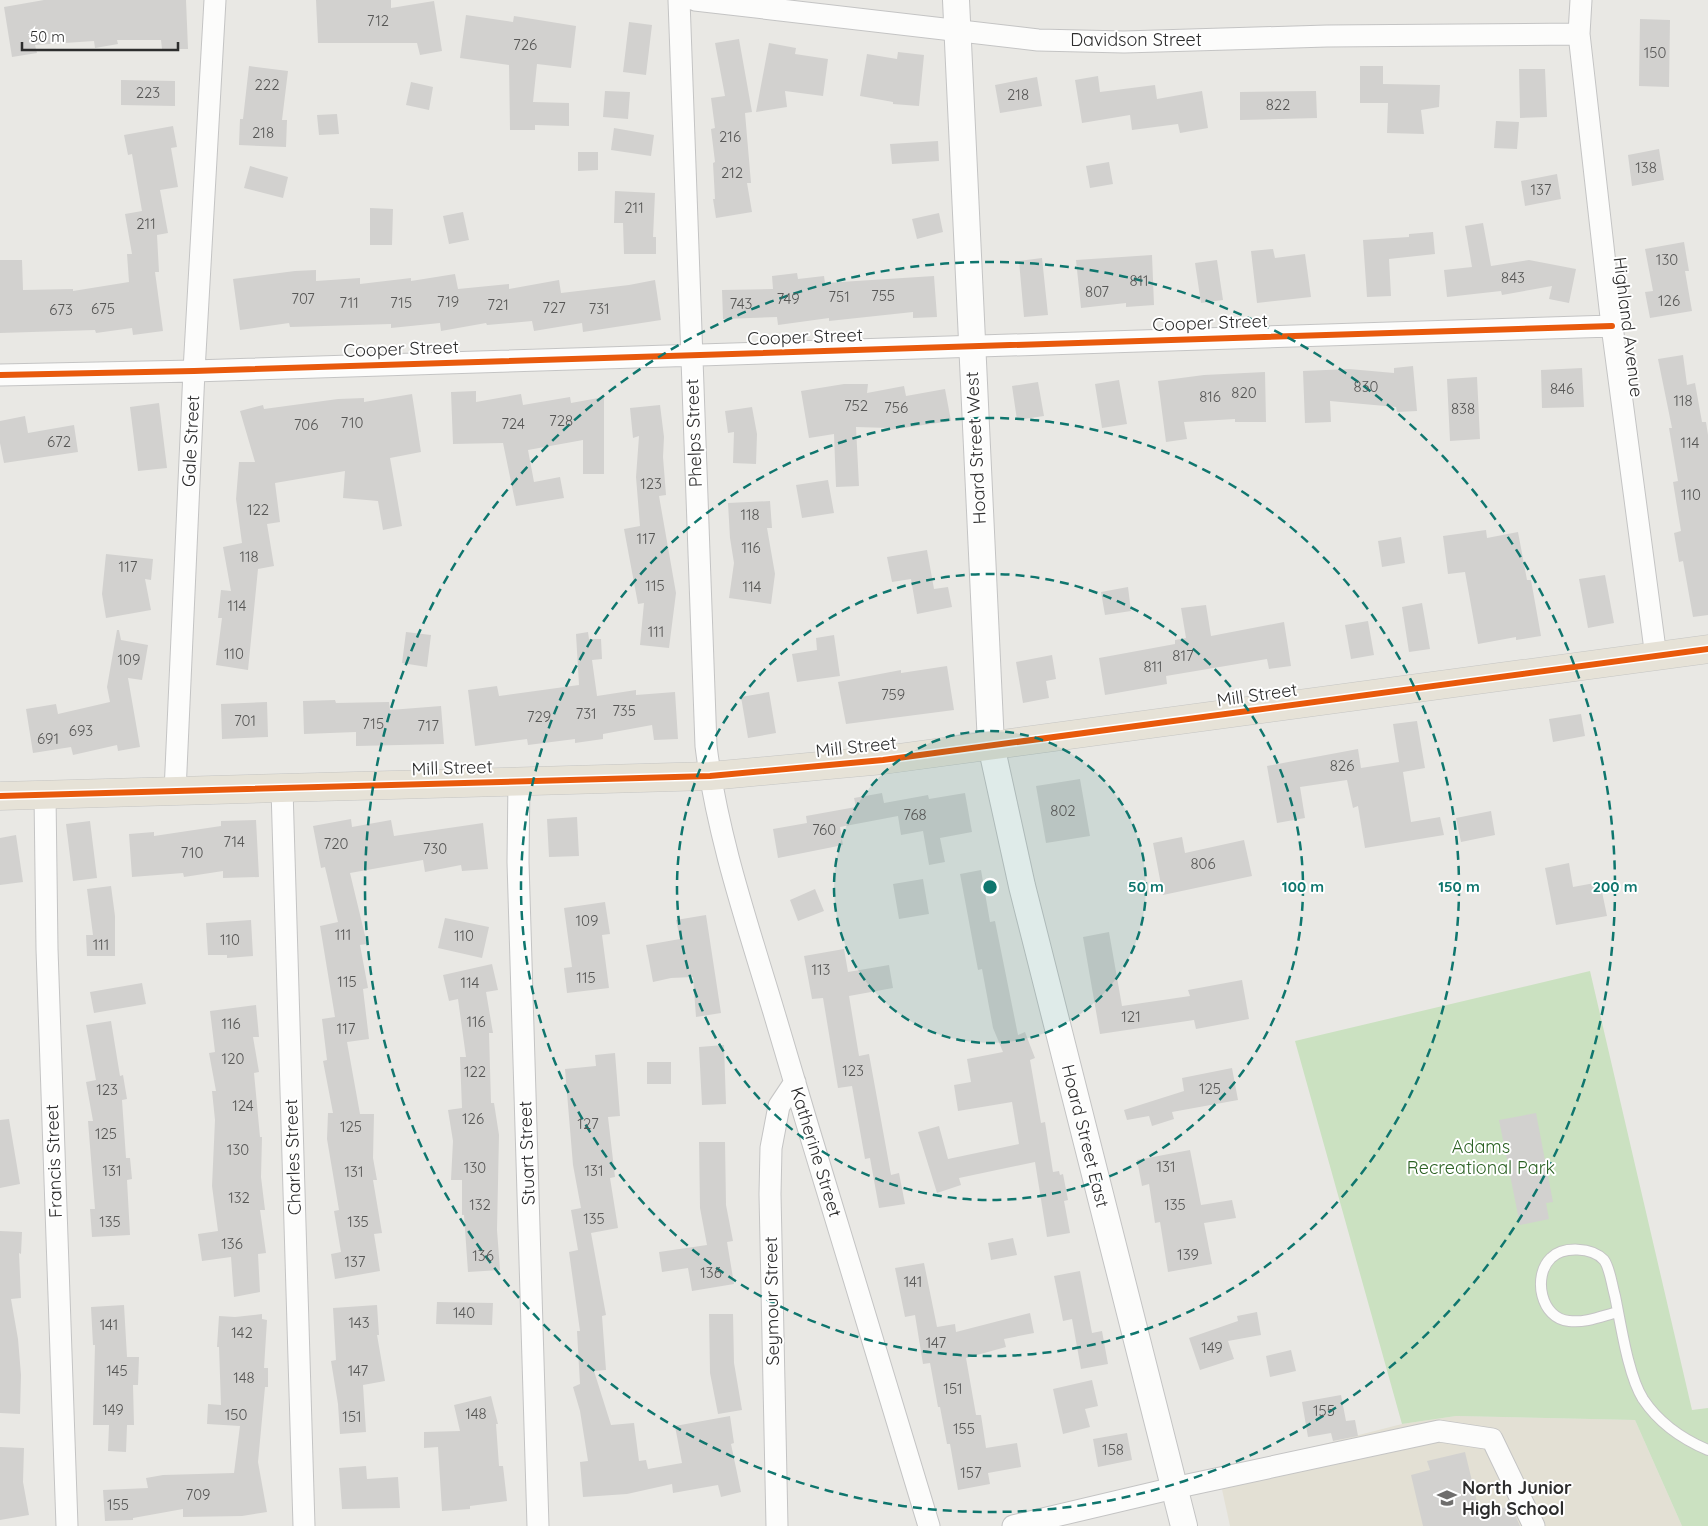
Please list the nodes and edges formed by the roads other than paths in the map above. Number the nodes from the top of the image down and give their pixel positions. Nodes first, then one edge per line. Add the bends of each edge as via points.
1 (215, 0) edge
2 (679, 0) edge
3 (696, 0) edge
4 (956, 0) edge
5 (1581, 0) edge
6 (958, 30) junction
7 (1579, 34) junction
8 (1612, 326) junction
9 (972, 347) junction
10 (690, 355) junction
11 (194, 371) junction
12 (0, 375) edge
13 (1708, 650) edge
14 (1656, 657) junction
15 (990, 746) junction
16 (710, 776) junction
17 (518, 780) junction
18 (282, 789) junction
19 (175, 792) junction
20 (45, 795) junction
21 (0, 796) edge
22 (795, 1082) junction
23 (1618, 1312) junction
24 (1708, 1450) edge
25 (1174, 1488) junction
26 (67, 1526) edge
27 (304, 1526) edge
28 (538, 1526) edge
29 (777, 1526) edge
30 (929, 1526) edge
31 (1013, 1526) edge
32 (1184, 1526) edge
33 (1534, 1526) edge

1 - 11 street, Gale Street
2 - 10 street, Phelps Street
3 - 6 street, Davidson Street
4 - 6 street, Hoard Street West
5 - 7 street, Highland Avenue
6 - 7 street, Davidson Street via 1038,40 1124,42
6 - 9 street, Hoard Street West
7 - 8 street, Highland Avenue
8 - 9 street, Cooper Street
8 - 14 street, Highland Avenue
9 - 10 street, Cooper Street
9 - 15 street, Hoard Street West
10 - 11 street, Cooper Street
10 - 16 street, Phelps Street via 706,746
11 - 12 street, Cooper Street
11 - 19 street, Gale Street
13 - 14 highway, Mill Street
14 - 15 highway, Mill Street
15 - 16 highway, Mill Street via 884,760
15 - 25 street, Hoard Street East via 1022,886
16 - 17 highway, Mill Street
16 - 22 street, Katherine Street via 721,829
17 - 18 highway, Mill Street
17 - 28 street, Stuart Street
18 - 19 highway, Mill Street
18 - 27 street, Charles Street
19 - 20 highway, Mill Street
20 - 21 highway, Mill Street
20 - 26 street, Francis Street via 47,948
22 - 29 street, Seymour Street via 779,1106 771,1148
22 - 30 street, Katherine Street
23 - 23 lane via 1575,1321 1567,1321 1553,1313 1541,1296 1542,1272 1552,1257 1571,1250 1588,1251 1604,1260
23 - 24 lane via 1628,1357 1643,1398 1666,1427
25 - 31 street
25 - 32 street, Hoard Street East
25 - 33 street via 1439,1431 1492,1439

